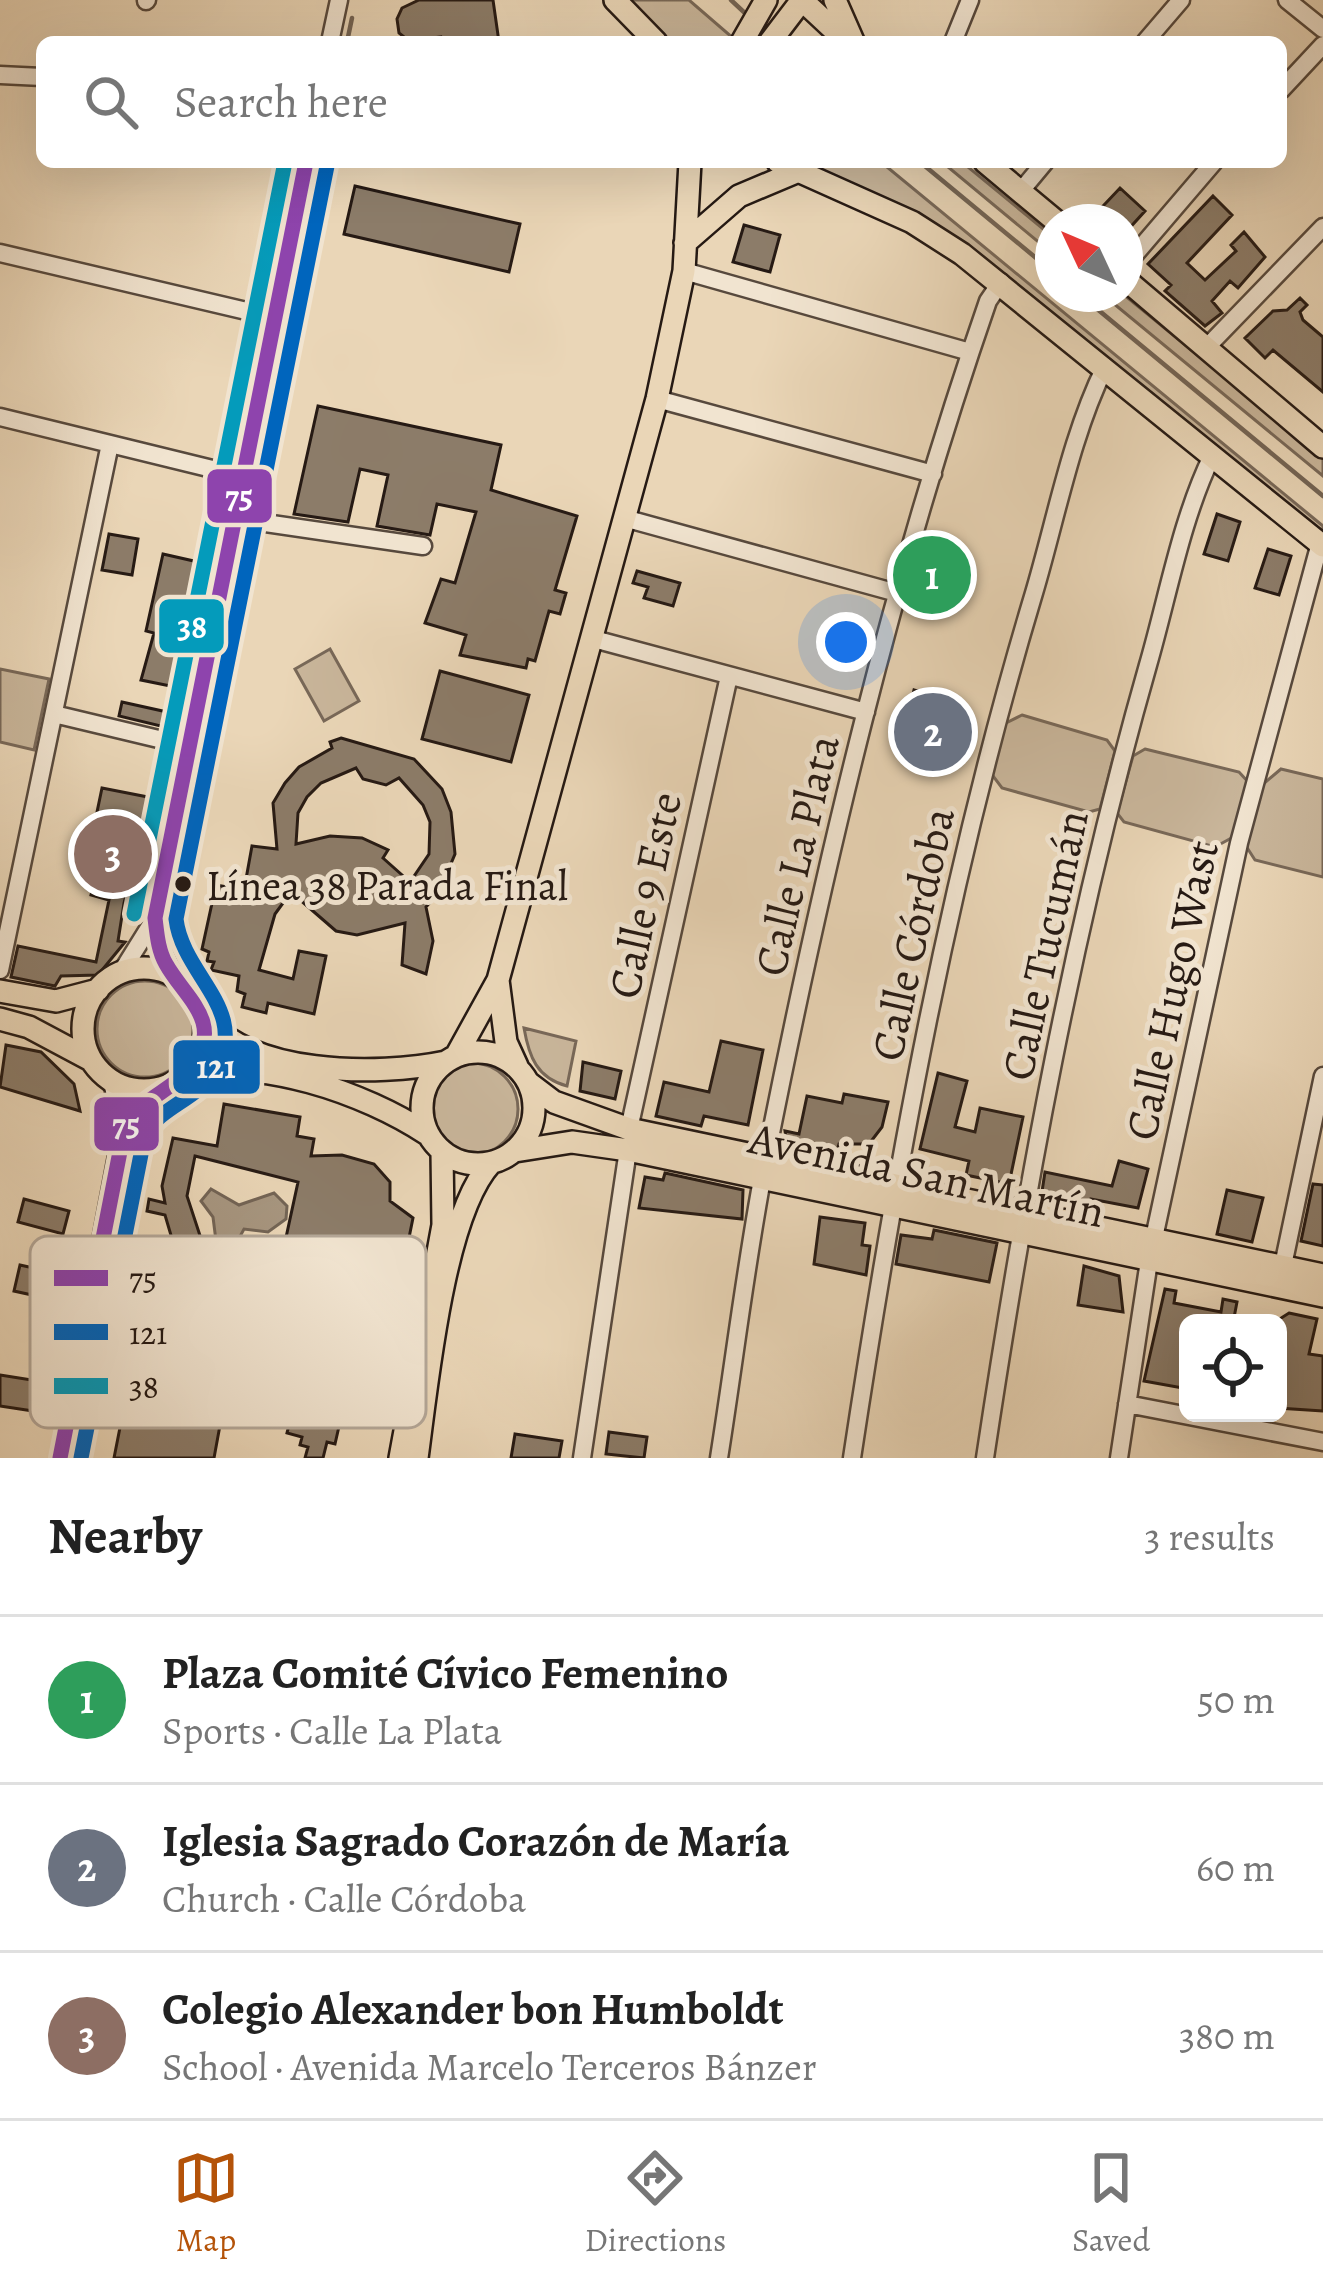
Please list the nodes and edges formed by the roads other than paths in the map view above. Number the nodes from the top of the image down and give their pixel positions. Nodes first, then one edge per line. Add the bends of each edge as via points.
1 (339, 0) edge
2 (615, 0) edge
3 (766, 0) edge
4 (802, 0) edge
5 (835, 0) edge
6 (970, 0) edge
7 (1180, 0) edge
8 (1286, 0) edge
9 (1323, 29) edge
10 (331, 36) edge
11 (650, 36) edge
12 (745, 36) edge
13 (775, 36) edge
14 (843, 36) edge
15 (848, 36) edge
16 (955, 36) edge
17 (1150, 36) edge
18 (1323, 45) edge
19 (0, 75) edge
20 (36, 77) edge
21 (1287, 84) edge
22 (304, 168) edge
23 (691, 168) edge
24 (785, 168) edge
25 (789, 168) edge
26 (992, 168) edge
27 (1040, 168) edge
28 (1209, 168) edge
29 (1020, 192) junction
30 (1035, 204) edge
31 (1323, 227) edge
32 (685, 243) junction
33 (1143, 245) edge
34 (0, 253) edge
35 (684, 271) junction
36 (1001, 282) junction
37 (1143, 294) edge
38 (276, 318) junction
39 (1206, 348) junction
40 (970, 352) junction
41 (1105, 367) junction
42 (657, 399) junction
43 (0, 417) edge
44 (110, 444) junction
45 (1323, 447) edge
46 (1212, 456) junction
47 (933, 474) junction
48 (245, 477) junction
49 (624, 518) junction
50 (238, 519) junction
51 (1321, 544) edge
52 (423, 546) dead end
53 (897, 593) junction
54 (590, 638) junction
55 (729, 676) junction
56 (866, 712) junction
57 (54, 714) junction
58 (192, 747) junction
59 (155, 918) junction
60 (0, 970) edge
61 (122, 971) junction
62 (174, 976) junction
63 (498, 980) junction
64 (98, 989) junction
65 (0, 991) edge
66 (202, 1012) junction
67 (0, 1019) edge
68 (89, 1059) junction
69 (451, 1059) junction
70 (182, 1076) junction
71 (524, 1076) junction
72 (1323, 1076) edge
73 (112, 1081) junction
74 (151, 1090) junction
75 (427, 1133) junction
76 (120, 1140) junction
77 (628, 1140) junction
78 (515, 1151) junction
79 (442, 1152) junction
80 (491, 1163) junction
81 (764, 1168) junction
82 (892, 1196) junction
83 (1021, 1222) junction
84 (102, 1236) edge
85 (1151, 1251) junction
86 (1323, 1276) edge
87 (1280, 1277) junction
88 (1323, 1296) edge
89 (426, 1318) edge
90 (1127, 1404) junction
91 (426, 1408) edge
92 (66, 1428) edge
93 (406, 1428) edge
94 (422, 1428) edge
95 (1323, 1442) edge
96 (60, 1458) edge
97 (400, 1458) edge
98 (417, 1458) edge
99 (582, 1458) edge
100 (719, 1458) edge
101 (852, 1458) edge
102 (985, 1458) edge
103 (1119, 1458) edge

1 - 10 street
2 - 11 main road
3 - 12 main road
4 - 13 main road
4 - 14 main road
5 - 15 main road
6 - 16 street
7 - 17 street
8 - 9 street
18 - 21 street
19 - 20 street
22 - 38 street
23 - 32 main road
24 - 32 main road
25 - 36 main road via 912,222
26 - 29 main road
27 - 29 street
28 - 33 street
29 - 30 main road
31 - 39 street
32 - 35 main road
34 - 38 street
35 - 40 street
35 - 42 main road
36 - 40 street, Calle La Plata
36 - 41 main road
37 - 39 main road
38 - 48 street
39 - 45 main road
40 - 47 street, Calle La Plata
41 - 46 main road
41 - 82 street, Calle Córdoba via 1002,699
42 - 47 street
42 - 49 main road
43 - 44 street
44 - 48 street
44 - 57 street
46 - 51 main road
46 - 83 street, Calle Tucumán via 1129,731
47 - 53 street, Calle La Plata
48 - 50 street
49 - 53 street
49 - 54 main road
50 - 52 street
50 - 58 street
51 - 85 street, Calle Hugo Wast via 1239,843
53 - 56 street, Calle La Plata
54 - 55 street
54 - 63 main road
55 - 56 street
55 - 77 street, Calle 9 Este
56 - 81 street, Calle La Plata
57 - 58 street
57 - 60 street
58 - 59 street
59 - 61 street
59 - 62 street
61 - 62 main road
61 - 64 main road
62 - 66 main road
63 - 69 main road
63 - 71 main road via 506,1042
64 - 65 main road via 56,1001
64 - 68 main road via 85,1014
66 - 69 main road via 219,1034 267,1054 378,1074
66 - 70 main road via 202,1047
67 - 68 main road
68 - 73 main road
69 - 71 main road via 489,1053
69 - 75 main road via 426,1087
70 - 74 main road
70 - 75 main road via 227,1070 351,1093
71 - 77 main road, Avenida San Martín via 554,1102
71 - 78 main road via 533,1120
72 - 87 street
73 - 74 main road
73 - 76 street
74 - 76 street
75 - 79 main road
76 - 84 street
77 - 78 main road, Avenida San Martín
77 - 81 main road, Avenida San Martín
77 - 99 street, Calle 9 Este
78 - 80 main road
79 - 80 main road
79 - 89 main road via 443,1226
80 - 91 main road via 458,1229
81 - 82 main road, Avenida San Martín
81 - 100 street, Calle La Plata
82 - 83 main road, Avenida San Martín
82 - 101 street, Calle Córdoba
83 - 85 main road, Avenida San Martín
83 - 102 street, Calle Tucumán
85 - 87 main road, Avenida San Martín
85 - 90 street, Calle Hugo Wast
86 - 87 main road, Avenida San Martín
87 - 88 main road, Avenida San Martín
90 - 95 street
90 - 103 street, Calle Hugo Wast
92 - 96 street
93 - 97 main road
94 - 98 main road

